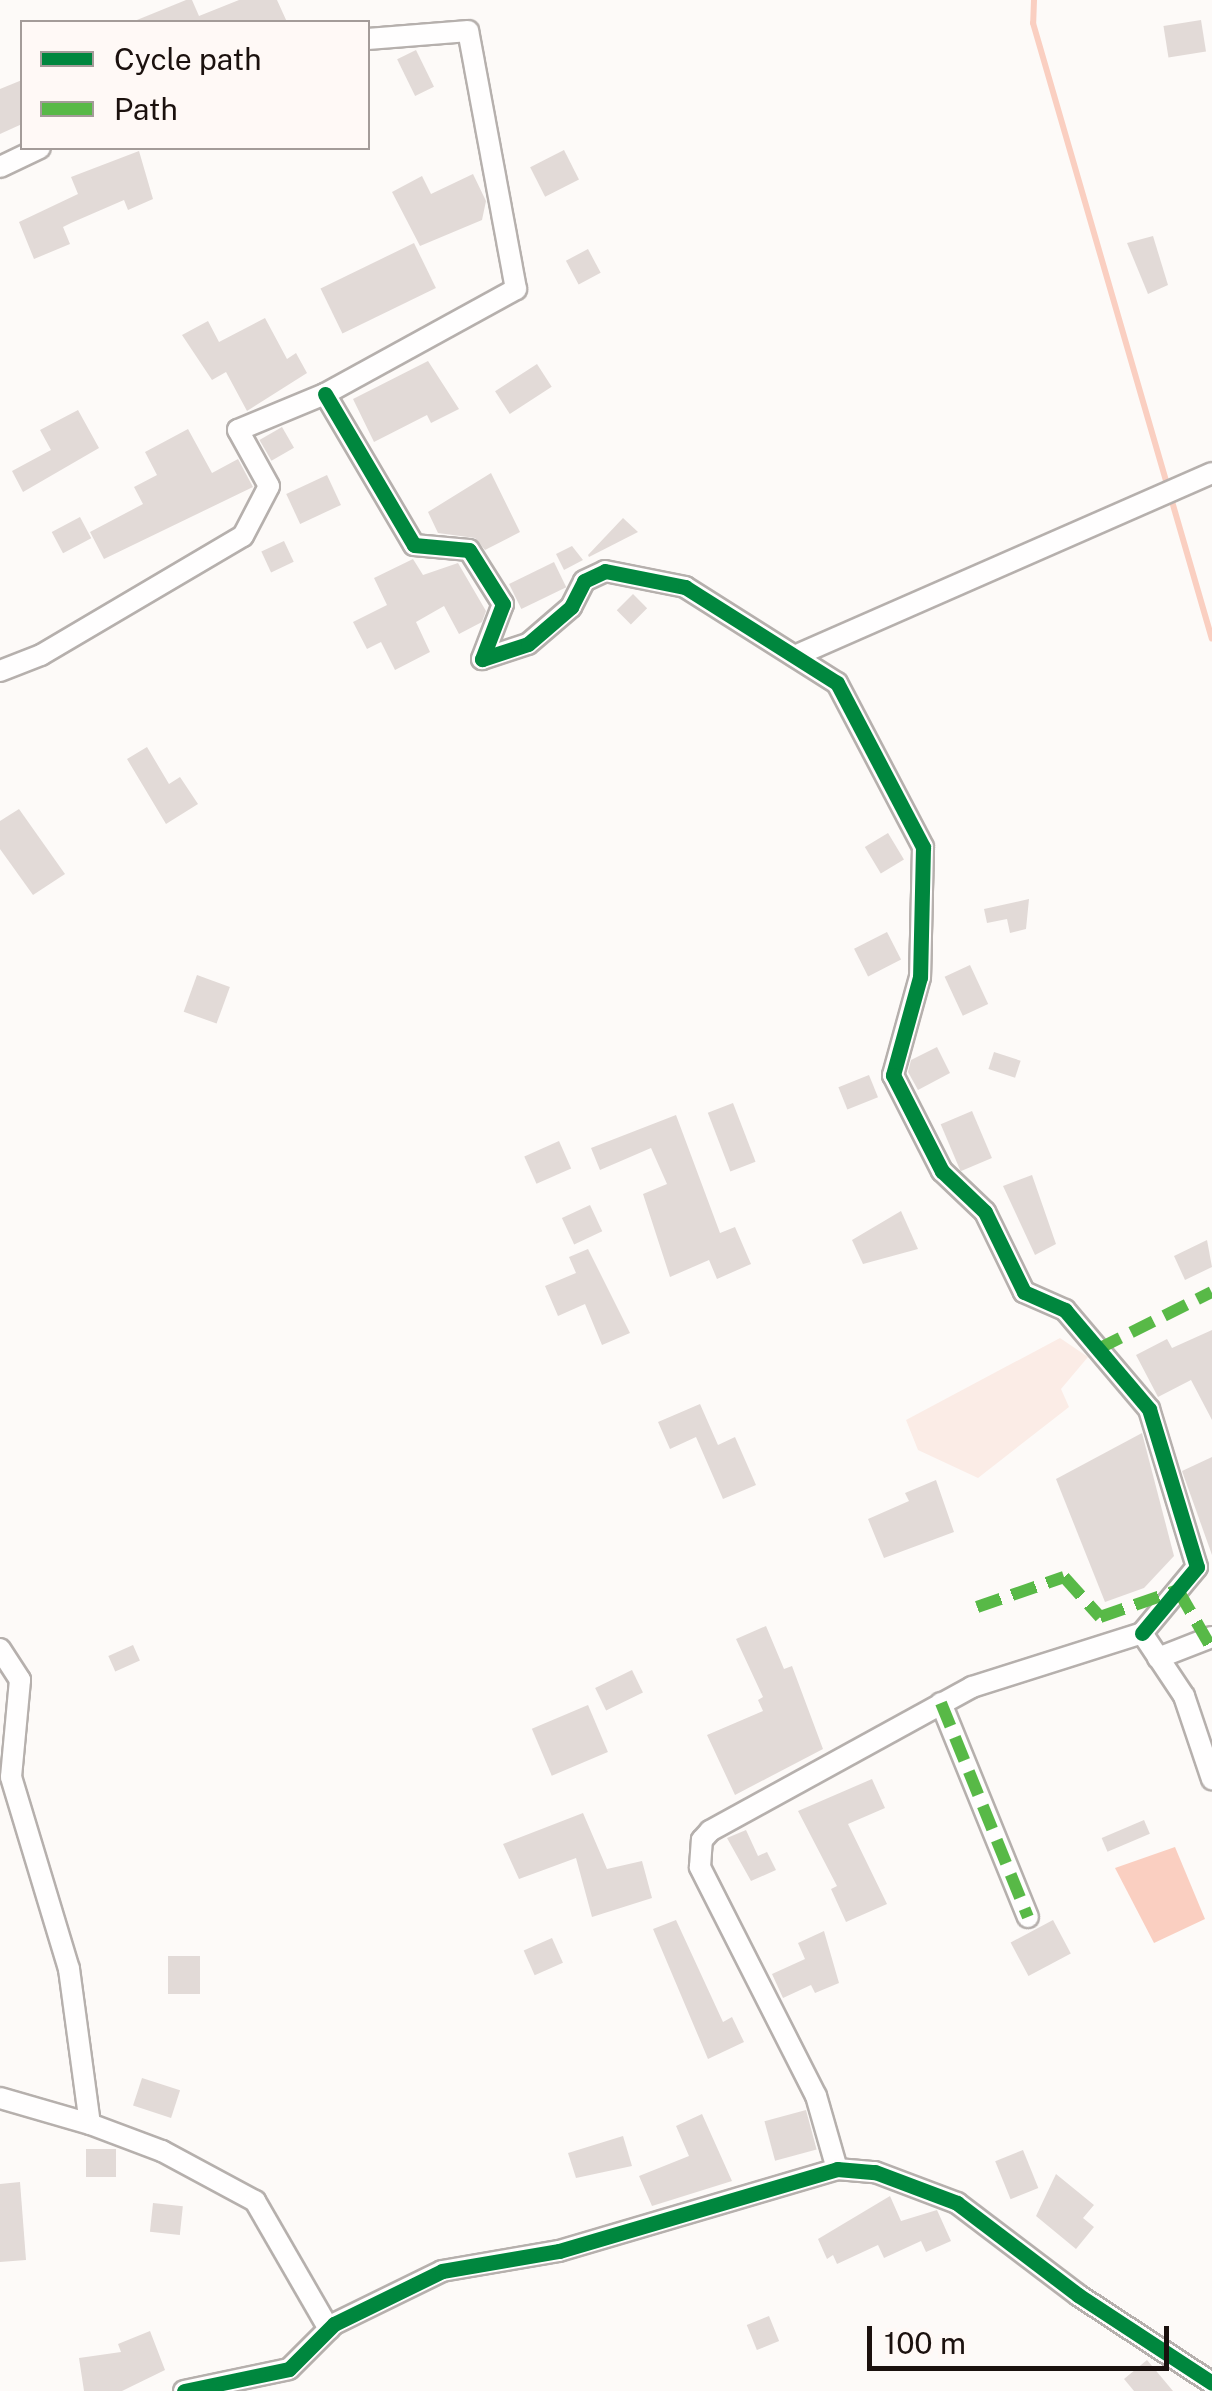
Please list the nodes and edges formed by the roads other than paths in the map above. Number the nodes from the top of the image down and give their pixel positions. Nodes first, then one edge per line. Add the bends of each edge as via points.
1 (370, 40) edge
2 (36, 150) edge
3 (0, 167) edge
4 (324, 394) junction
5 (1212, 473) edge
6 (795, 656) junction
7 (0, 671) edge
8 (1142, 1633) junction
9 (1212, 1636) edge
10 (0, 1649) edge
11 (1158, 1658) junction
12 (940, 1703) junction
13 (1212, 1780) edge
14 (1028, 1917) dead end
15 (0, 2098) edge
16 (90, 2124) junction
17 (837, 2169) junction
18 (329, 2329) junction
19 (1212, 2383) edge
20 (184, 2391) edge

1 - 4 street via 468,31 516,289
2 - 3 street
4 - 6 street via 414,545 468,550 503,604 482,659 528,644 571,607 584,580 605,571 685,587
4 - 7 street via 238,430 269,486 243,536 42,655
5 - 6 street
6 - 8 street via 837,683 923,847 920,976 894,1075 942,1171 985,1212 1024,1292 1065,1310 1149,1409 1197,1567
8 - 11 street
8 - 12 street via 1004,1674
9 - 11 street
10 - 16 street via 20,1680 11,1776 69,1969
11 - 13 street via 1184,1696
12 - 14 street
12 - 17 street via 721,1824 702,1840 698,1854 816,2096
15 - 16 street
16 - 18 street via 162,2151 255,2201
17 - 18 street via 559,2251 442,2272
17 - 19 street via 875,2172 957,2203 1078,2295
18 - 20 street via 289,2369

